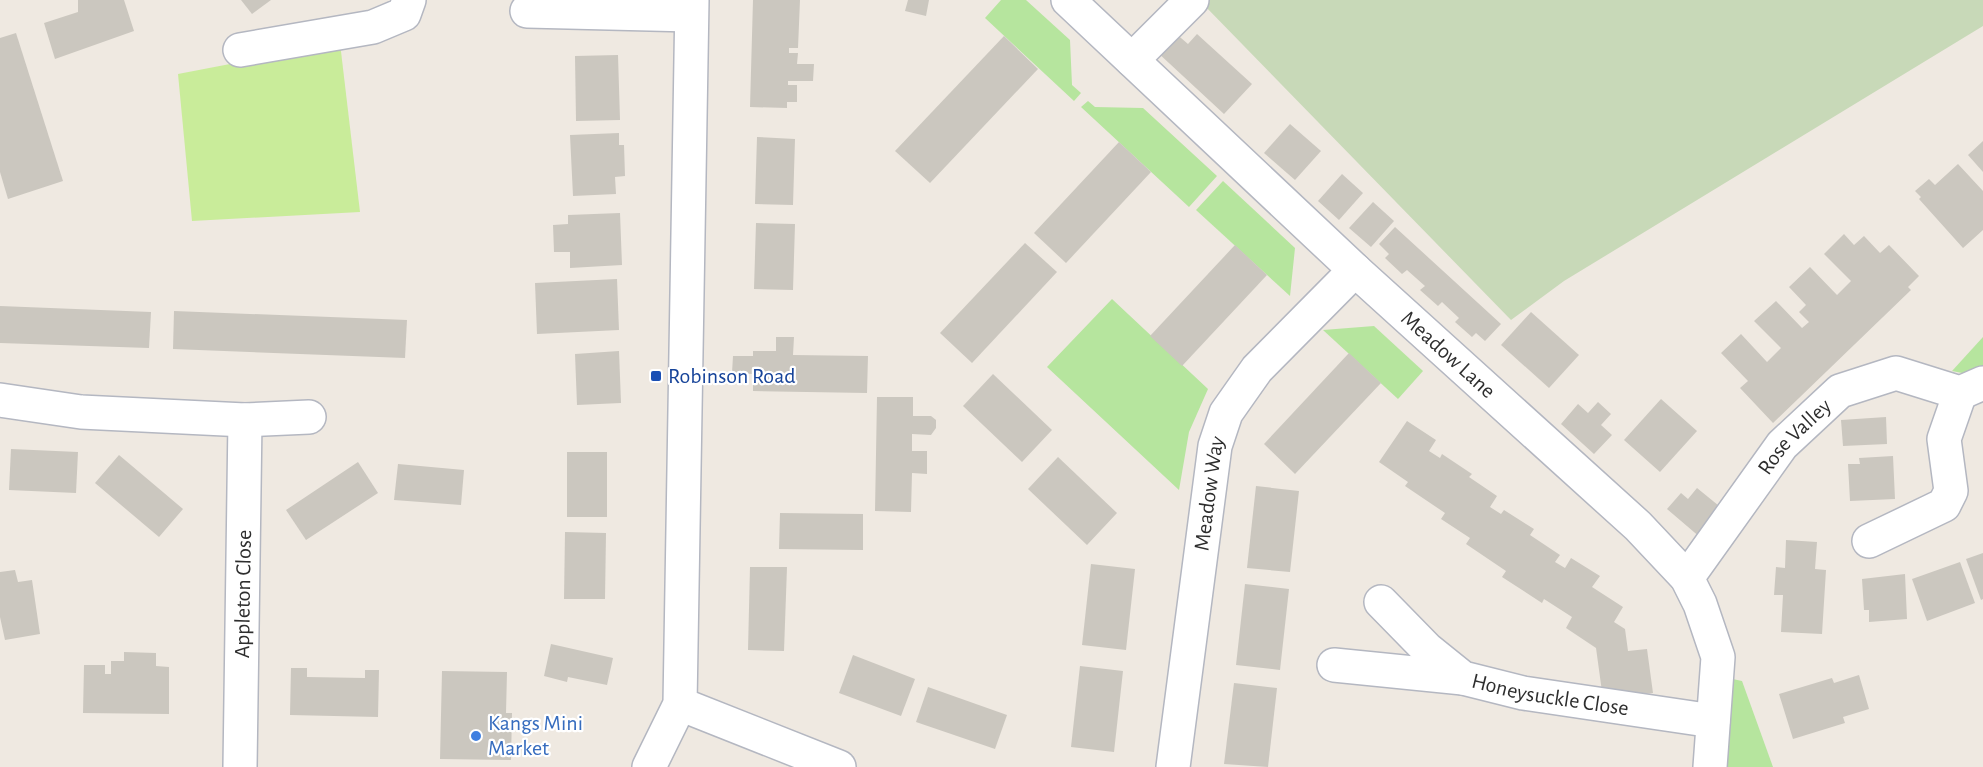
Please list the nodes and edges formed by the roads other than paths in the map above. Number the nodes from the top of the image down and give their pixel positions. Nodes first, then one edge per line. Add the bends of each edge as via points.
1 (409, 0) edge
2 (1068, 0) edge
3 (1192, 0) edge
4 (691, 8) edge
5 (527, 11) dead end
6 (240, 50) dead end
7 (1132, 60) junction
8 (1355, 270) junction
9 (1971, 388) edge
10 (0, 400) edge
11 (309, 417) dead end
12 (245, 420) junction
13 (1869, 541) dead end
14 (1687, 578) junction
15 (1381, 602) dead end
16 (1334, 665) dead end
17 (1463, 678) junction
18 (680, 704) junction
19 (1713, 721) junction
20 (240, 767) edge
21 (649, 767) edge
22 (840, 767) edge
23 (1173, 767) edge
24 (1710, 767) edge

1 - 6 street via 404,14 373,27
2 - 7 street, Meadow Lane
3 - 7 street
4 - 5 street
4 - 18 street
7 - 8 street, Meadow Lane
8 - 14 street, Meadow Lane via 1638,526
8 - 23 street, Meadow Way via 1257,369 1226,413 1215,446
9 - 13 street via 1944,439 1951,491 1944,505
9 - 14 street, Rose Valley via 1896,374 1840,392 1782,445
10 - 12 street via 81,412
11 - 12 street
12 - 20 street, Appleton Close
14 - 19 street, Meadow Lane via 1718,657
15 - 17 street, Honeysuckle Close
16 - 17 street
17 - 19 street, Honeysuckle Close via 1523,693
18 - 21 street
18 - 22 street
19 - 24 street, Meadow Lane

